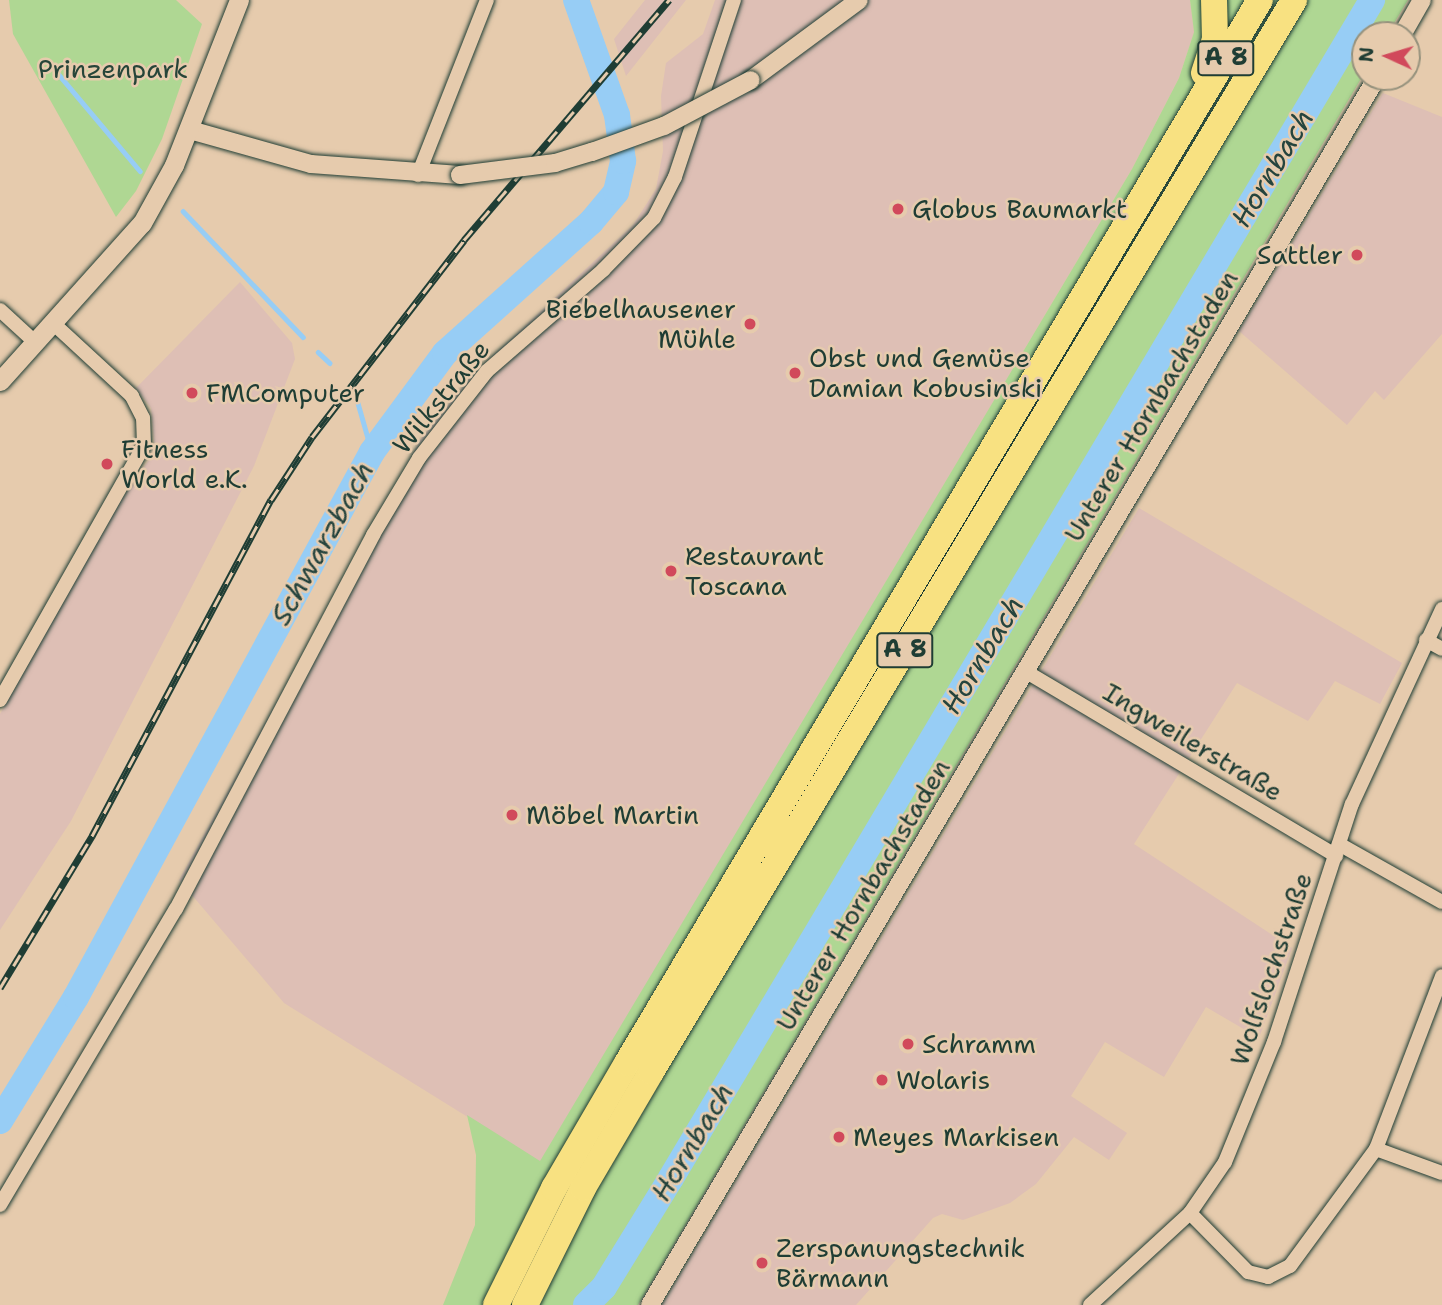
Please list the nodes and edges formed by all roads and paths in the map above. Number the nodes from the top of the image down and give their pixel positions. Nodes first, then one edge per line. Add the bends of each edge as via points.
1 (239, 0) edge
2 (487, 0) edge
3 (734, 0) edge
4 (859, 0) edge
5 (1214, 0) edge
6 (1260, 0) edge
7 (1294, 0) edge
8 (1422, 0) edge
9 (1410, 21) edge
10 (1369, 91) edge
11 (1191, 115) junction
12 (190, 130) junction
13 (418, 175) junction
14 (0, 310) edge
15 (54, 324) junction
16 (36, 343) junction
17 (0, 381) edge
18 (1442, 609) edge
19 (1426, 640) junction
20 (1442, 649) edge
21 (1025, 671) junction
22 (0, 700) edge
23 (1337, 850) junction
24 (1442, 902) edge
25 (1442, 976) edge
26 (1376, 1149) junction
27 (1442, 1173) edge
28 (0, 1205) edge
29 (1190, 1213) junction
30 (496, 1305) edge
31 (525, 1305) edge
32 (650, 1305) edge
33 (1090, 1305) edge

1 - 12 main road
2 - 13 street
3 - 28 street, Wilkstraße via 675,177 654,218 603,270 487,371 419,458 367,547 208,852
4 - 13 street, bridge via 751,80 664,126 592,152 534,166
5 - 11 highway via 1215,40
6 - 11 highway, A 8
7 - 31 highway, A 8 via 583,1188
8 - 9 street
10 - 21 street, Unterer Hornbachstaden
11 - 30 highway, A 8 via 554,1188
12 - 13 street via 267,154 352,170
12 - 15 main road via 142,223
14 - 16 street
15 - 16 main road
15 - 22 street via 132,397 143,418 144,445
16 - 17 main road
18 - 19 street, Wolfslochstraße
19 - 20 street
19 - 23 street, Wolfslochstraße via 1374,747
21 - 23 street, Ingweilerstraße
21 - 32 street, Unterer Hornbachstaden
23 - 24 street, Ingweilerstraße
23 - 29 street, Wolfslochstraße via 1244,1124 1220,1171
25 - 26 street
26 - 27 street
26 - 29 street via 1305,1246 1279,1273 1268,1277 1248,1272
29 - 33 street, Wolfslochstraße

